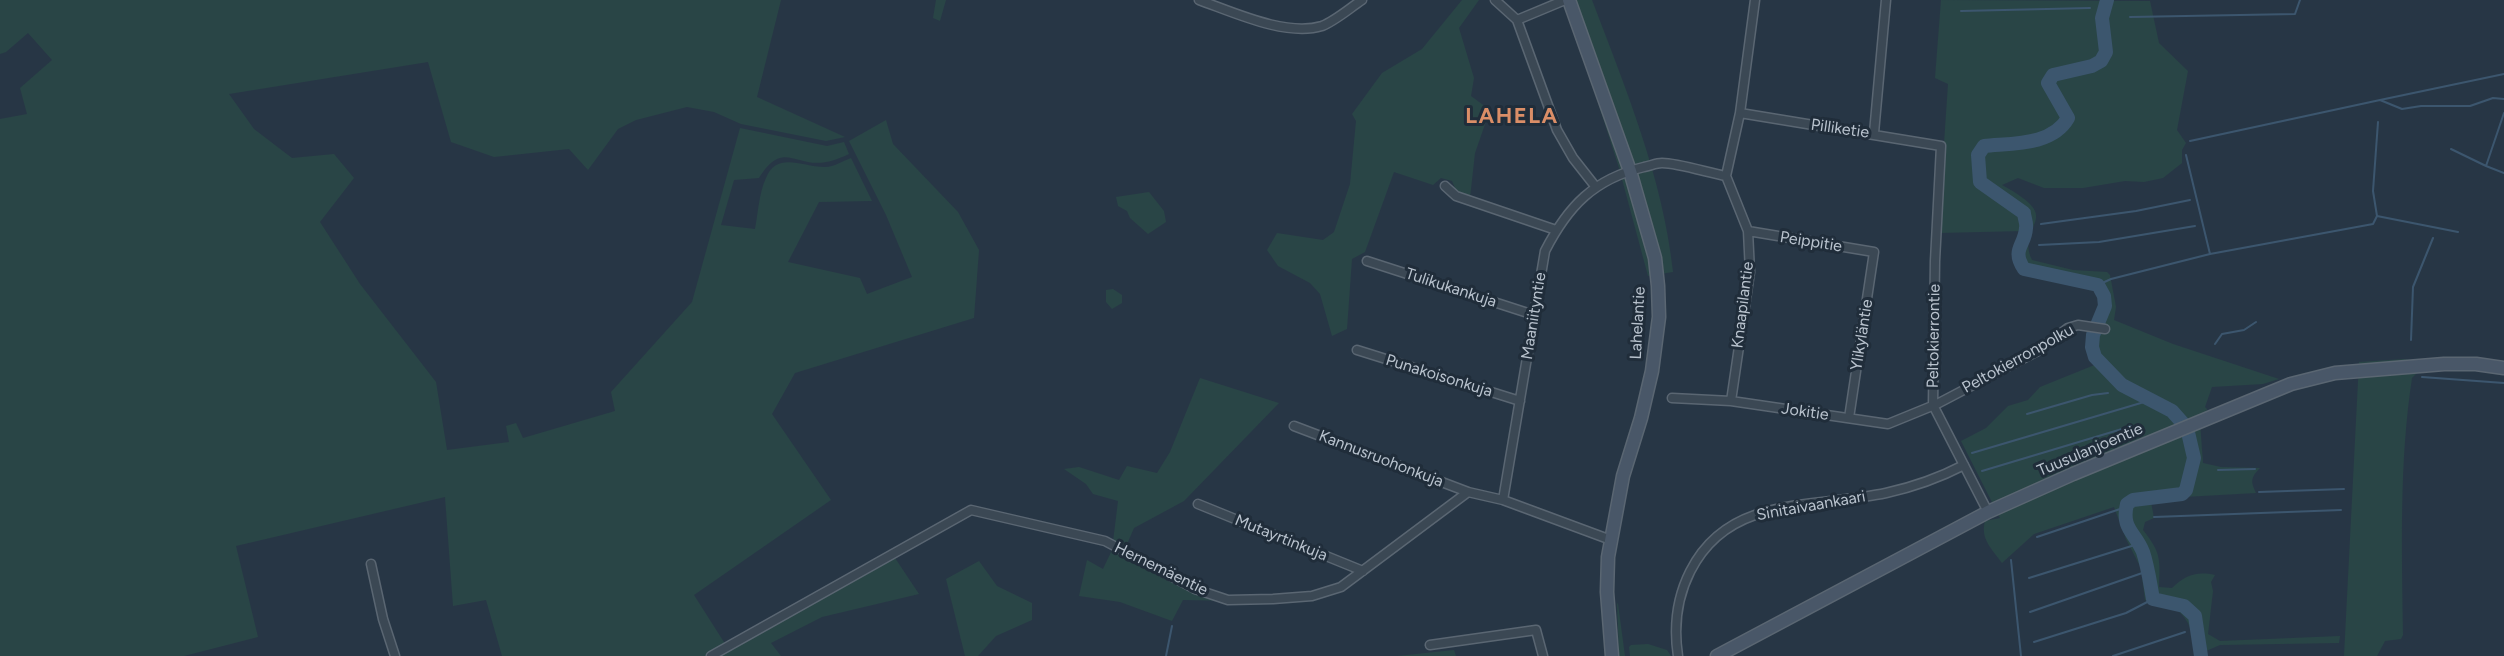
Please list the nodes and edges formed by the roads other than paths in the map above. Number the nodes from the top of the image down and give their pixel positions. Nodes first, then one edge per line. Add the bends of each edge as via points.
1 (1199, 0) edge
2 (1362, 0) edge
3 (1495, 0) edge
4 (1567, 0) edge
5 (1755, 0) edge
6 (1886, 0) edge
7 (1517, 20) junction
8 (1740, 113) junction
9 (1874, 134) junction
10 (1941, 146) joint
11 (1630, 171) junction
12 (1726, 176) junction
13 (1445, 186) dead end
14 (1595, 186) junction
15 (1556, 230) junction
16 (1748, 231) junction
17 (1874, 252) joint
18 (1367, 261) dead end
19 (1534, 315) junction
20 (2105, 328) dead end
21 (1357, 350) dead end
22 (2504, 368) edge
23 (1672, 398) dead end
24 (1520, 401) junction
25 (1731, 401) junction
26 (1933, 405) junction
27 (1849, 418) junction
28 (1294, 426) dead end
29 (1964, 465) junction
30 (1468, 492) junction
31 (1503, 500) junction
32 (1198, 504) dead end
33 (1988, 512) junction
34 (1611, 540) junction
35 (371, 564) dead end
36 (1363, 571) junction
37 (1430, 645) dead end
38 (395, 656) edge
39 (711, 656) edge
40 (1544, 656) edge
41 (1612, 656) edge
42 (1678, 656) edge
43 (1717, 656) edge

1 - 2 street via 1295,28 1322,26
3 - 7 street
4 - 7 street
4 - 11 street, Lahelantie
5 - 8 street
6 - 9 street
7 - 14 street via 1557,130
8 - 9 street, Pilliketie
8 - 12 street
9 - 10 street, Pilliketie
10 - 26 street, Peltokierrontie
11 - 12 street via 1663,163
11 - 14 street, Maaniityntie
11 - 34 street, Lahelantie via 1655,258 1659,317 1653,371 1623,476
12 - 16 street, Knaapilantie
13 - 15 street via 1456,196
14 - 15 street, Maaniityntie
15 - 19 street, Maaniityntie via 1545,251
16 - 17 street, Peippitie
16 - 25 street, Knaapilantie via 1750,272
17 - 27 street, Ylikyläntie
18 - 19 street, Tulikukankuja
19 - 24 street, Maaniityntie
20 - 26 street, Peltokierronpolku via 2068,328 2036,352
21 - 24 street, Punakoisonkuja
22 - 33 street, Tuusulanjoentie via 2444,364 2316,377 2065,477
23 - 25 street, Jokitie
24 - 31 street, Maaniityntie
25 - 27 street, Jokitie
26 - 27 street, Jokitie via 1888,424
26 - 29 street, Peltokierrontie
28 - 30 street, Kannusruohonkuja
29 - 33 street, Peltokierrontie
29 - 42 street, Sinitaivaankaari via 1916,486 1771,511 1737,523 1704,551 1684,583 1677,604
30 - 31 street
30 - 36 street, Hernemäentie
31 - 34 street
32 - 36 street, Mutayrtinkuja
33 - 43 street, Tuusulanjoentie
34 - 41 street, Lahelantie via 1607,592
35 - 38 street
36 - 39 street, Hernemäentie via 1341,587 1312,596 1228,600 1195,589 1105,541 971,510
37 - 40 street via 1536,630

